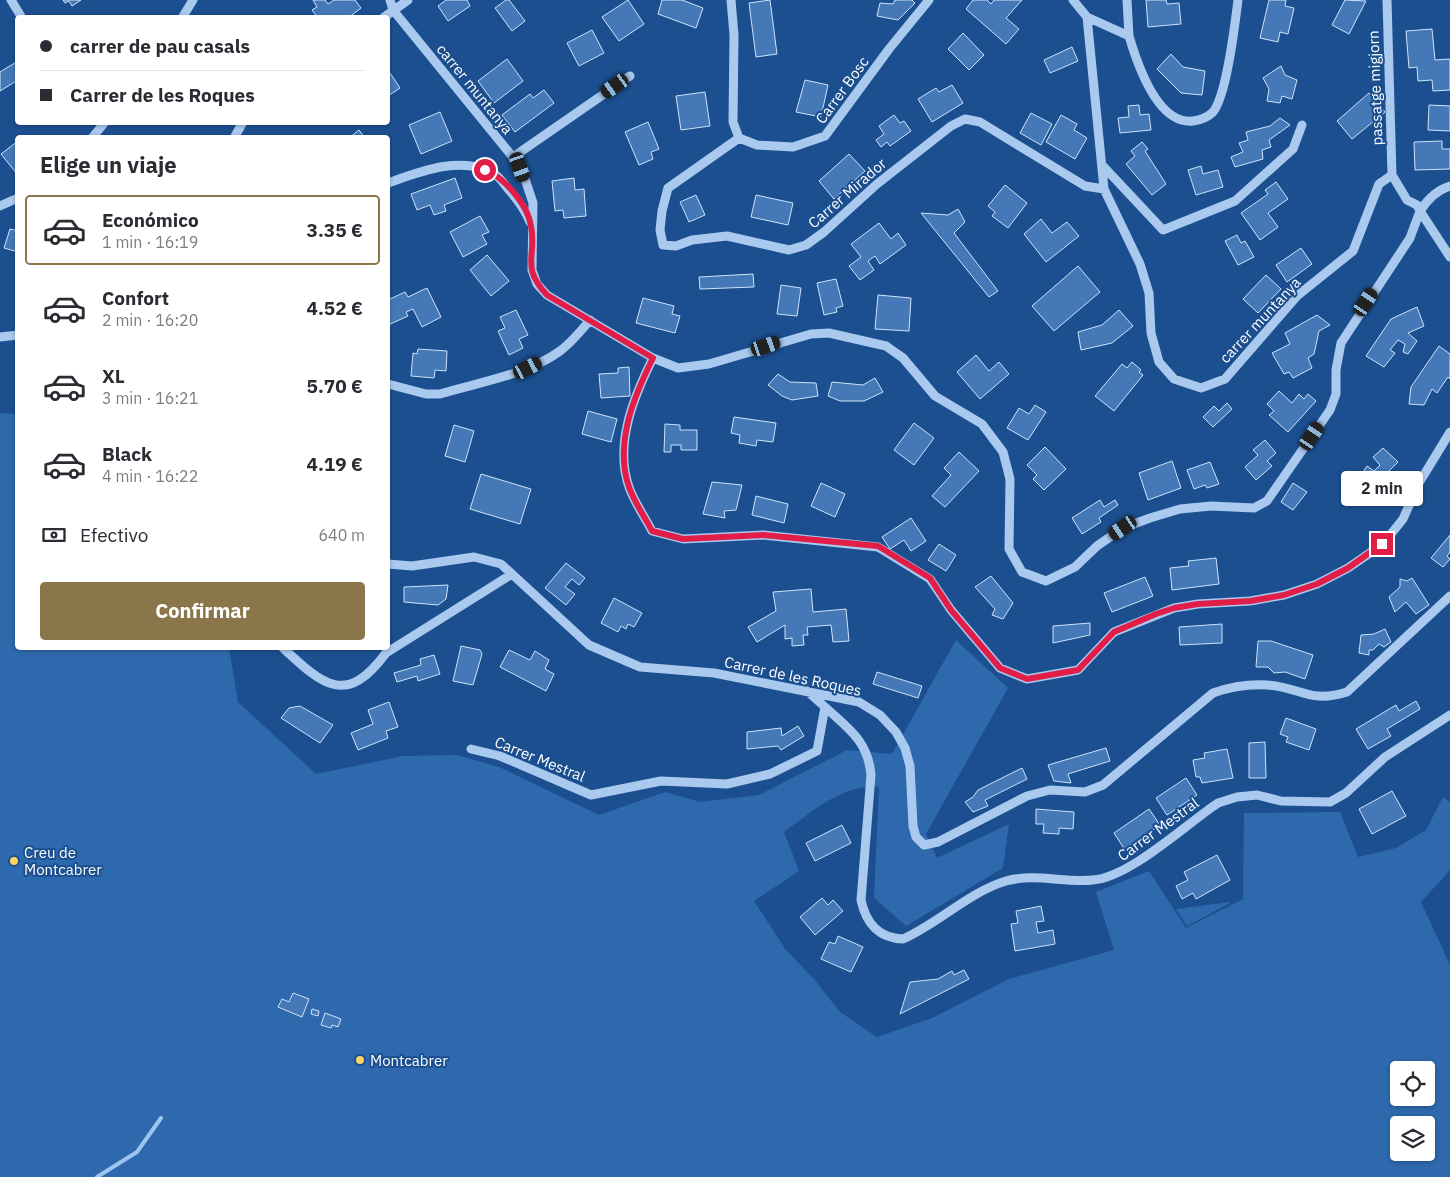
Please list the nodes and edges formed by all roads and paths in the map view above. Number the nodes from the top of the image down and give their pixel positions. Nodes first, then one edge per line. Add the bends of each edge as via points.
1 (11, 0) edge
2 (193, 0) edge
3 (390, 0) edge
4 (408, 0) edge
5 (731, 0) edge
6 (929, 0) edge
7 (1073, 0) edge
8 (1127, 0) edge
9 (1238, 0) edge
10 (1386, 0) edge
11 (393, 10) junction
12 (20, 15) edge
13 (184, 15) edge
14 (387, 15) edge
15 (1087, 17) junction
16 (1129, 36) junction
17 (630, 76) dead end
18 (103, 125) edge
19 (1302, 125) dead end
20 (94, 135) edge
21 (739, 138) junction
22 (513, 158) junction
23 (1102, 166) junction
24 (1392, 175) junction
25 (390, 182) edge
26 (1450, 186) edge
27 (1104, 189) junction
28 (15, 199) edge
29 (0, 206) edge
30 (1420, 211) junction
31 (531, 226) junction
32 (1450, 257) edge
33 (590, 320) junction
34 (15, 335) edge
35 (0, 337) edge
36 (653, 358) junction
37 (390, 385) edge
38 (1450, 432) edge
39 (390, 564) edge
40 (512, 574) junction
41 (1450, 596) edge
42 (285, 650) edge
43 (805, 690) junction
44 (824, 707) junction
45 (1450, 714) edge
46 (472, 749) dead end

1 - 12 street
2 - 13 street
3 - 11 street, carrer muntanya
4 - 11 street
5 - 21 street via 733,122
6 - 21 street, Carrer Bosc via 825,136 793,147 757,145
7 - 15 street
8 - 16 street
9 - 16 street via 1222,90 1214,111 1203,120 1184,122 1167,112 1138,65
10 - 24 street, passatge migjorn
11 - 14 street
11 - 22 street, carrer muntanya
15 - 16 street
15 - 23 street, carrer muntanya
17 - 22 street
18 - 20 street
19 - 23 street via 1293,149 1235,201 1162,230
21 - 27 street, Carrer Mirador via 668,188 660,230 663,245 676,246 692,240 727,236 789,250 806,245 877,184 964,119 980,122 1085,186
22 - 31 street, carrer muntanya via 520,167 533,203
23 - 27 street, carrer muntanya
24 - 27 street, carrer muntanya via 1379,184 1353,251 1297,296 1225,379 1201,388 1174,379 1159,362 1152,333 1149,293 1140,264
24 - 30 street via 1407,200 1417,205
25 - 31 street via 418,172 476,165 495,174 525,209
26 - 30 street via 1427,201
28 - 29 street
30 - 32 street
30 - 36 street, carrer muntanya via 1410,238 1341,343 1336,394 1330,410 1268,501 1254,508 1211,506 1180,509 1150,518 1123,528 1075,567 1046,581 1022,572 1009,549 1010,480 1003,452 982,424 935,396 903,358 886,346 830,333 811,334 709,364 678,368
31 - 33 street, carrer muntanya via 530,255 537,284 547,295
33 - 36 street, carrer muntanya
33 - 37 street via 559,352 528,368 440,394 426,394
34 - 35 street
36 - 38 street via 636,393 622,454 629,487 652,531 683,539 763,535 878,546 930,578 951,610 1000,668 1027,679 1078,670 1114,632 1174,608 1284,595 1317,584 1348,568 1382,544 1403,519 1419,483
39 - 40 street, Carrer de les Roques via 412,566 474,557 501,564
40 - 42 street via 386,654 375,668 349,686 337,687 308,671
40 - 43 street, Carrer de les Roques via 589,645 640,667 714,673
41 - 43 street, Carrer de les Roques via 1347,692 1329,698 1267,685 1231,687 1213,693 1103,785 1085,792 1050,790 1027,796 938,842 924,845 916,837 906,748 896,732 880,715 859,702
43 - 44 street, Carrer Mestral
44 - 45 street, Carrer Mestral via 859,738 869,757 871,775 861,900 865,917 875,931 892,939 915,934 986,889 1005,881 1022,877 1093,880 1118,875 1203,813 1228,800 1257,795 1281,801 1330,802 1346,793 1385,757
44 - 46 street, Carrer Mestral via 817,750 770,774 727,784 661,780 591,795 500,756

